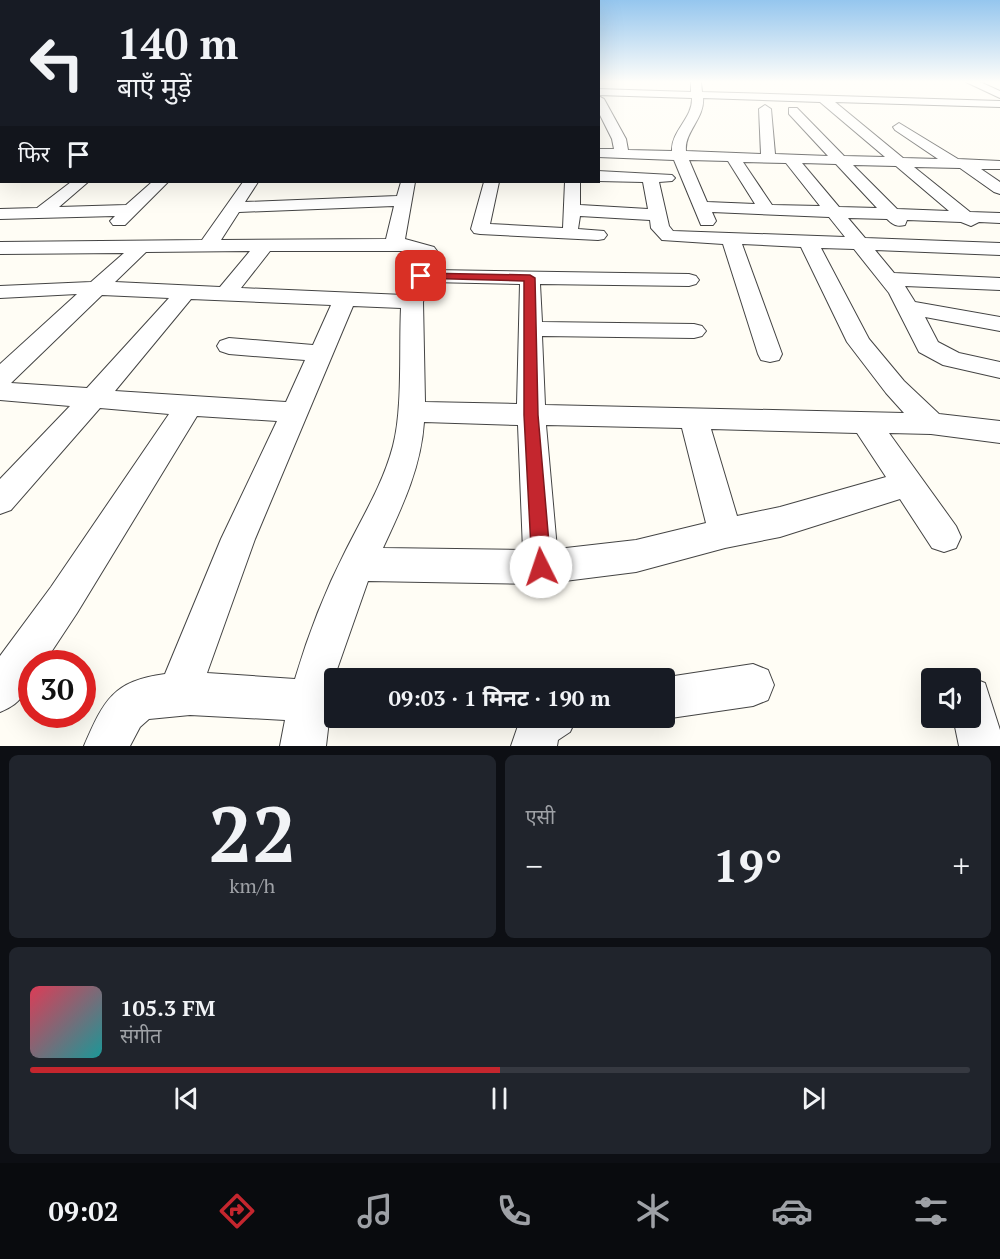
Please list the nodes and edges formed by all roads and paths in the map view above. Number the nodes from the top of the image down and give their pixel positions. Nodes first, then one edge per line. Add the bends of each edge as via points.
1 (687, 117) edge
2 (777, 117) edge
3 (787, 117) edge
4 (848, 117) edge
5 (605, 123) edge
6 (899, 127) dead end
7 (600, 153) edge
8 (622, 153) junction
9 (679, 154) junction
10 (732, 156) junction
11 (768, 158) junction
12 (790, 158) junction
13 (840, 160) junction
14 (902, 162) junction
15 (959, 164) junction
16 (1000, 165) edge
17 (600, 176) edge
18 (650, 178) junction
19 (689, 179) junction
20 (79, 183) edge
21 (159, 183) edge
22 (249, 183) edge
23 (408, 183) edge
24 (491, 183) edge
25 (572, 183) edge
26 (1000, 189) edge
27 (403, 201) junction
28 (233, 207) junction
29 (701, 207) junction
30 (766, 209) junction
31 (130, 210) junction
32 (572, 210) junction
33 (833, 212) junction
34 (45, 213) junction
35 (0, 214) edge
36 (892, 214) junction
37 (657, 215) junction
38 (966, 217) junction
39 (1000, 218) edge
40 (571, 234) junction
41 (598, 235) dead end
42 (723, 240) junction
43 (994, 240) edge
44 (809, 243) junction
45 (861, 244) junction
46 (394, 245) junction
47 (264, 246) junction
48 (94, 247) junction
49 (141, 247) junction
50 (207, 247) junction
51 (925, 247) junction
52 (3, 248) edge
53 (421, 276) junction
54 (530, 278) junction
55 (888, 279) junction
56 (689, 280) dead end
57 (1000, 284) edge
58 (97, 288) junction
59 (186, 291) junction
60 (226, 293) junction
61 (2, 294) edge
62 (345, 299) junction
63 (412, 302) junction
64 (908, 307) junction
65 (1000, 324) edge
66 (530, 329) junction
67 (694, 331) dead end
68 (229, 346) dead end
69 (319, 353) junction
70 (770, 354) dead end
71 (6, 366) edge
72 (1000, 370) edge
73 (0, 391) edge
74 (93, 399) junction
75 (189, 406) junction
76 (294, 412) junction
77 (411, 412) junction
78 (531, 415) junction
79 (694, 419) junction
80 (865, 422) junction
81 (931, 424) junction
82 (995, 436) edge
83 (908, 484) junction
84 (0, 500) edge
85 (725, 533) junction
86 (944, 537) dead end
87 (357, 564) junction
88 (541, 567) junction
89 (753, 685) dead end
90 (0, 691) edge
91 (178, 694) junction
92 (675, 696) edge
93 (309, 700) junction
94 (539, 728) edge
95 (978, 728) edge
96 (107, 746) edge
97 (303, 746) edge
98 (534, 746) edge
99 (982, 746) edge

1 - 9 street via 680,135
2 - 11 street
3 - 13 street
4 - 14 street
5 - 8 street
6 - 15 street
7 - 8 street
8 - 9 street
9 - 10 street
9 - 19 street
10 - 11 street
10 - 30 street
11 - 12 street
12 - 13 street
12 - 33 street
13 - 14 street
13 - 36 street
14 - 15 street
14 - 38 street
15 - 16 street
15 - 26 street
17 - 18 street
18 - 19 street
18 - 37 street
19 - 29 street
20 - 34 street
21 - 31 street
22 - 28 street
23 - 27 street
24 - 40 street via 480,229
25 - 32 street
27 - 28 street
27 - 46 street
28 - 50 street
29 - 30 street
29 - 42 street
30 - 33 street
31 - 34 street
31 - 48 street
32 - 37 street
32 - 40 street
33 - 36 street
33 - 45 street
34 - 35 street
34 - 52 street
36 - 38 street
36 - 51 street
37 - 42 street via 660,228 668,236
38 - 39 street
38 - 43 street
40 - 41 street
42 - 44 street
42 - 70 street
43 - 51 street
44 - 45 street
44 - 81 street via 859,342
45 - 51 street
45 - 55 street
46 - 47 street
46 - 53 street via 427,251
47 - 50 street
47 - 60 street
48 - 49 street
48 - 52 street
49 - 50 street
49 - 58 street
53 - 54 street
53 - 63 street
54 - 56 street
54 - 66 street
55 - 57 street
55 - 64 street
58 - 59 street
58 - 61 street
58 - 71 street
59 - 60 street
59 - 74 street
60 - 62 street
62 - 63 street
62 - 69 street
63 - 77 street
64 - 65 street
64 - 72 street via 928,347 952,359
66 - 67 street
66 - 78 street
68 - 69 street
69 - 76 street
73 - 74 street
74 - 75 street
74 - 84 street
75 - 76 street
75 - 90 street
76 - 91 street via 238,539
77 - 78 street
77 - 87 street via 408,444 393,492
78 - 79 street
78 - 88 street
79 - 80 street
79 - 85 street
80 - 81 street
80 - 83 street
81 - 82 street
83 - 85 street via 780,522
83 - 86 street
85 - 88 street via 636,556
87 - 88 street
87 - 93 street via 326,641
89 - 92 street
91 - 93 street
91 - 96 street via 145,696 134,703
93 - 97 street
94 - 98 street
95 - 99 street

